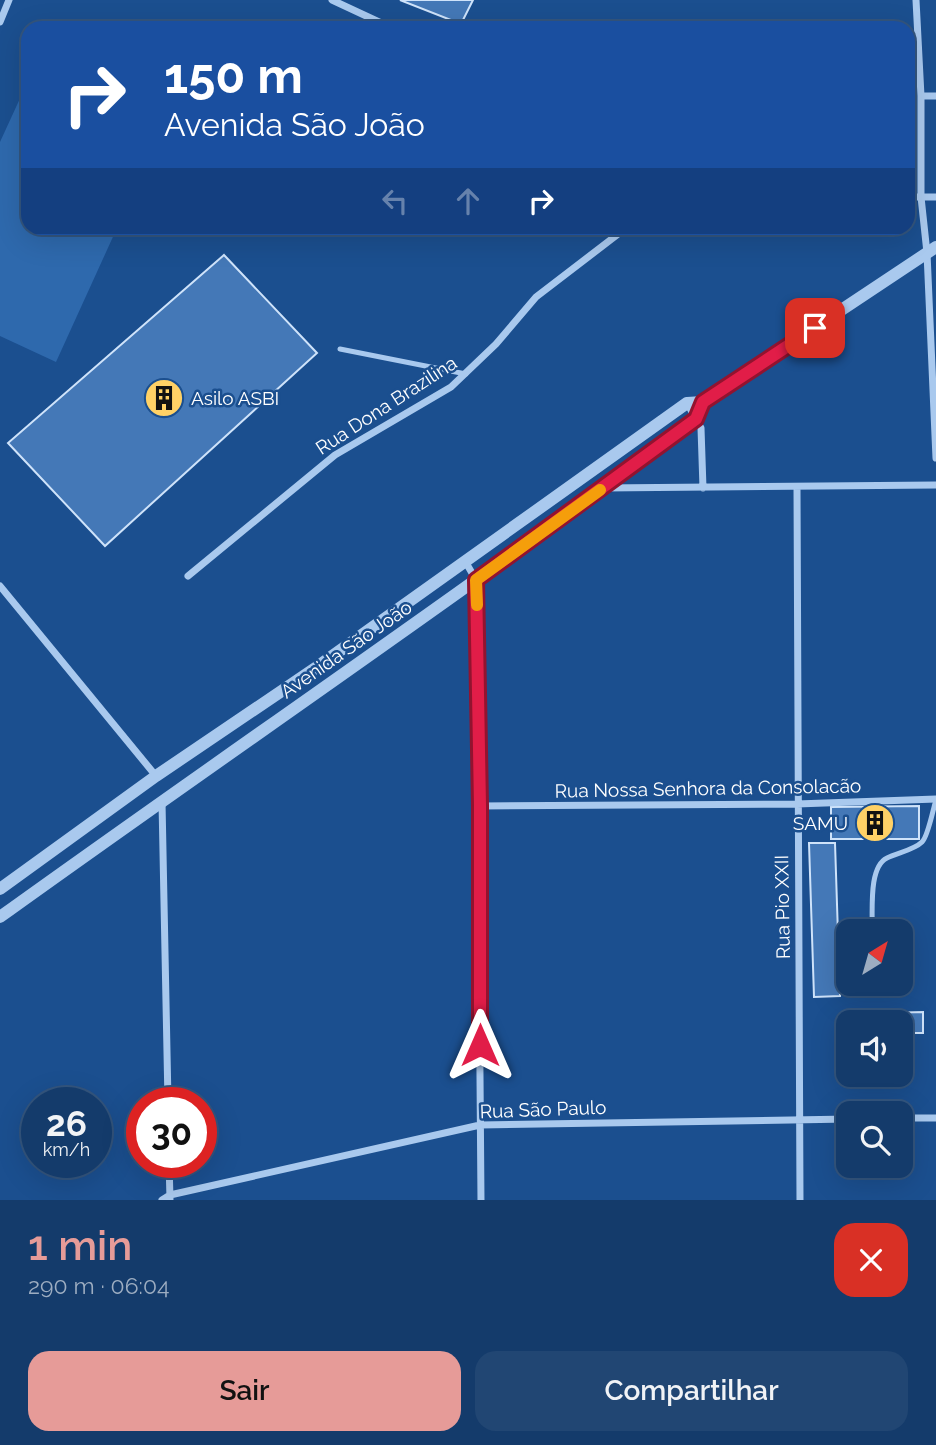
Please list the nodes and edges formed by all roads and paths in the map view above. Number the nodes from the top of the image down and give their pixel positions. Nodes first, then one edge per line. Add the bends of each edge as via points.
1 (9, 0) edge
2 (332, 0) edge
3 (916, 0) edge
4 (377, 21) edge
5 (0, 22) edge
6 (920, 96) junction
7 (936, 96) edge
8 (915, 197) edge
9 (921, 197) junction
10 (936, 197) edge
11 (617, 235) edge
12 (931, 250) edge
13 (340, 349) dead end
14 (466, 374) junction
15 (703, 402) junction
16 (687, 403) junction
17 (696, 419) junction
18 (936, 458) edge
19 (936, 485) edge
20 (797, 487) junction
21 (604, 488) junction
22 (703, 488) junction
23 (465, 561) junction
24 (188, 576) dead end
25 (476, 580) junction
26 (0, 586) edge
27 (156, 776) junction
28 (936, 800) edge
29 (162, 802) junction
30 (797, 804) junction
31 (480, 806) junction
32 (0, 889) edge
33 (0, 917) edge
34 (872, 919) edge
35 (168, 1087) edge
36 (913, 1118) edge
37 (936, 1118) edge
38 (800, 1119) junction
39 (836, 1119) edge
40 (480, 1125) junction
41 (169, 1178) edge
42 (170, 1198) edge
43 (162, 1200) edge
44 (481, 1200) edge
45 (800, 1200) edge

1 - 5 street
2 - 4 street
3 - 6 street
6 - 7 street
6 - 9 street
8 - 9 street
9 - 10 street
9 - 12 street
11 - 14 street, Rua Dona Brazilina via 536,297
12 - 15 street
12 - 18 street
13 - 14 lane
14 - 24 street, Rua Dona Brazilina via 335,455
15 - 16 street
15 - 17 street
16 - 17 street
16 - 23 street, Avenida São João
17 - 21 street, Avenida São João
17 - 22 street via 701,428
19 - 20 street
20 - 22 street
20 - 30 street, Rua Pio XXII
21 - 22 street
21 - 25 street, Avenida São João
23 - 25 street
23 - 27 street, Avenida São João
25 - 29 street, Avenida São João
25 - 31 street
26 - 27 street
27 - 29 street
27 - 32 street, Avenida São João
28 - 30 street, Rua Nossa Senhora da Consolacão
28 - 34 lane via 922,843 883,860 876,869
29 - 33 street, Avenida São João
29 - 35 street
30 - 31 street, Rua Nossa Senhora da Consolacão
30 - 38 street, Rua Pio XXII
31 - 40 street
36 - 37 street
38 - 39 street, Rua São Paulo
38 - 40 street, Rua São Paulo
38 - 45 street, Rua Pio XXII
40 - 42 street, Rua São Paulo
40 - 44 street
41 - 42 street
42 - 43 street, Rua São Paulo

